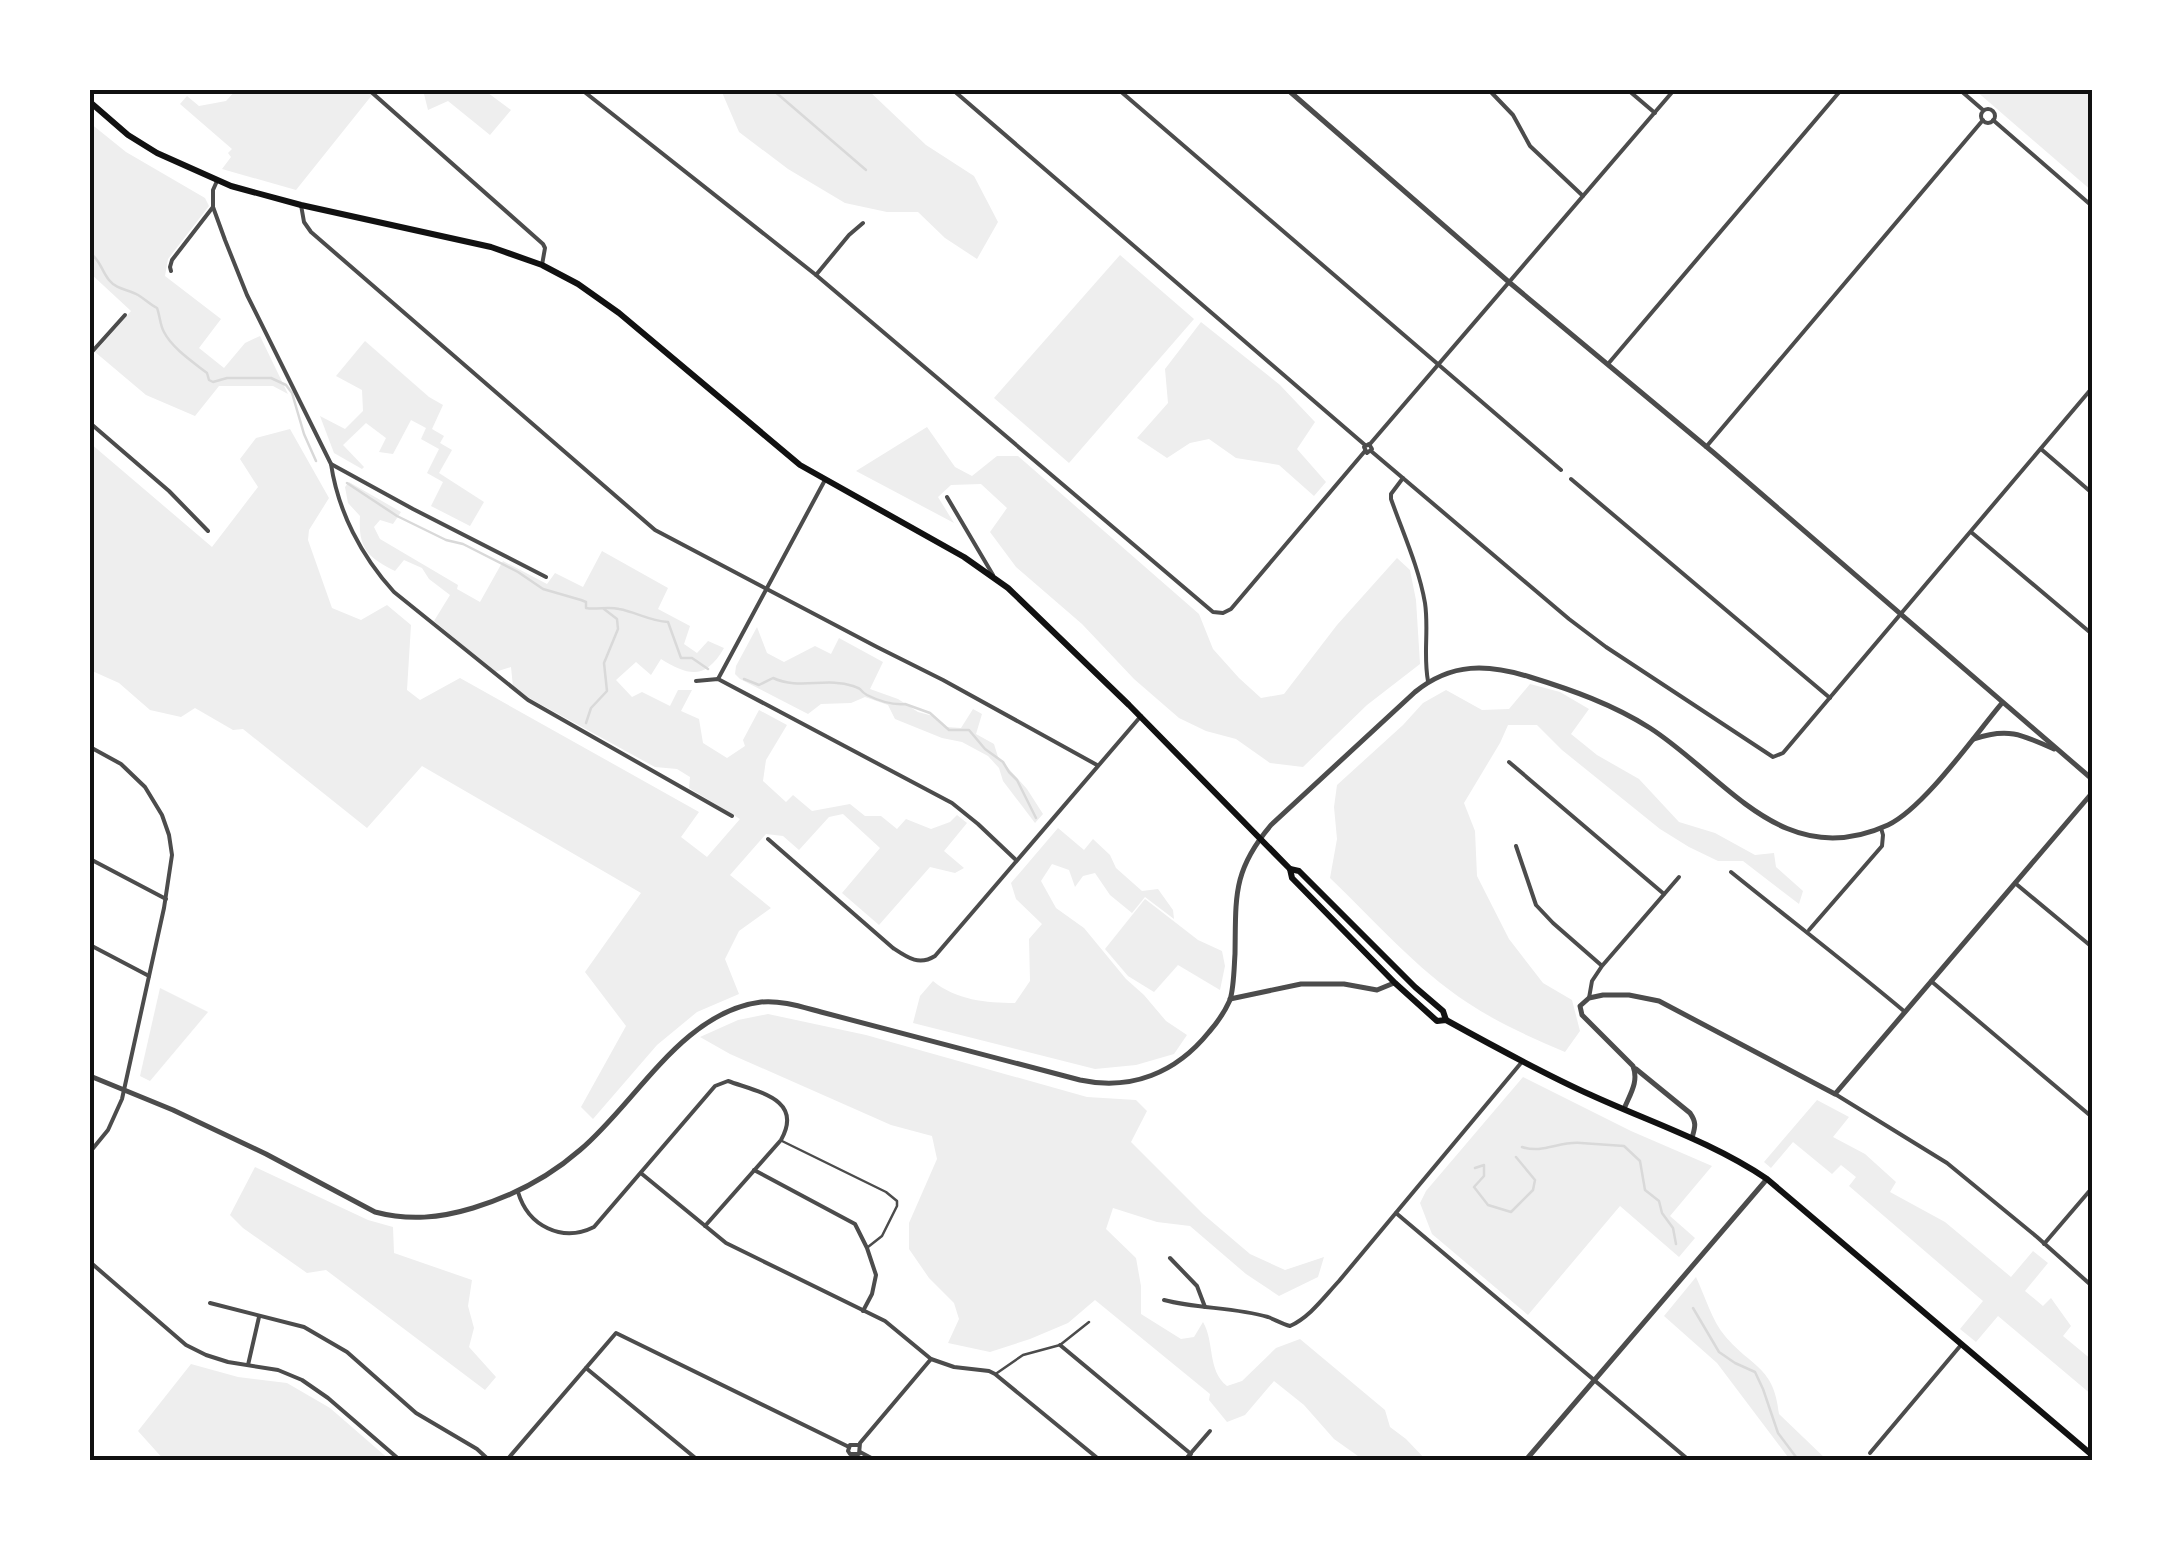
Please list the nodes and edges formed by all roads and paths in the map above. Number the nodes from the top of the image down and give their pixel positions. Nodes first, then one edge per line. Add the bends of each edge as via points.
1 (369, 90) edge
2 (582, 90) edge
3 (953, 90) edge
4 (971, 90) edge
5 (1119, 90) edge
6 (1288, 90) edge
7 (1490, 90) edge
8 (1628, 90) edge
9 (1674, 90) edge
10 (1841, 90) edge
11 (1960, 90) edge
12 (963, 99) junction
13 (90, 102) edge
14 (1984, 110) junction
15 (1655, 113) junction
16 (1983, 120) junction
17 (1993, 120) junction
18 (217, 181) junction
19 (1583, 196) junction
20 (302, 205) junction
21 (2092, 206) edge
22 (213, 207) junction
23 (863, 223) dead end
24 (542, 265) junction
25 (171, 271) dead end
26 (816, 275) junction
27 (1510, 283) junction
28 (124, 315) dead end
29 (90, 354) edge
30 (1608, 364) junction
31 (1438, 366) junction
32 (2092, 388) edge
33 (90, 423) edge
34 (1706, 447) junction
35 (1368, 448) junction
36 (2040, 449) junction
37 (331, 464) junction
38 (1561, 470) dead end
39 (1404, 478) junction
40 (1572, 479) dead end
41 (825, 480) junction
42 (2092, 493) edge
43 (947, 497) dead end
44 (208, 531) dead end
45 (1971, 532) junction
46 (993, 576) junction
47 (546, 577) dead end
48 (767, 590) junction
49 (1901, 614) junction
50 (2092, 634) edge
51 (718, 679) junction
52 (696, 680) dead end
53 (1428, 681) junction
54 (1830, 698) junction
55 (2002, 703) junction
56 (1140, 716) junction
57 (1971, 740) junction
58 (90, 747) edge
59 (2062, 754) junction
60 (1508, 762) dead end
61 (1098, 765) junction
62 (2092, 778) edge
63 (2092, 793) edge
64 (732, 816) dead end
65 (1881, 828) junction
66 (1260, 838) junction
67 (768, 839) dead end
68 (1516, 846) dead end
69 (90, 860) edge
70 (1016, 860) junction
71 (1290, 869) junction
72 (1731, 872) dead end
73 (1679, 877) dead end
74 (2015, 883) junction
75 (1664, 894) junction
76 (166, 899) junction
77 (1808, 932) junction
78 (90, 945) edge
79 (2092, 947) edge
80 (1602, 966) junction
81 (149, 976) junction
82 (1931, 981) junction
83 (1395, 983) junction
84 (1415, 988) junction
85 (1588, 998) junction
86 (1230, 999) junction
87 (1905, 1012) junction
88 (1446, 1020) junction
89 (1524, 1060) junction
90 (1633, 1066) junction
91 (90, 1077) edge
92 (124, 1089) junction
93 (1835, 1094) junction
94 (1624, 1109) junction
95 (2092, 1118) edge
96 (1692, 1138) junction
97 (780, 1140) junction
98 (90, 1152) edge
99 (754, 1170) junction
100 (642, 1174) junction
101 (1766, 1178) junction
102 (2092, 1188) edge
103 (518, 1192) junction
104 (1396, 1213) junction
105 (705, 1226) junction
106 (2044, 1244) junction
107 (867, 1248) junction
108 (1170, 1258) dead end
109 (90, 1262) edge
110 (2092, 1286) edge
111 (1164, 1300) dead end
112 (210, 1303) dead end
113 (1206, 1307) junction
114 (864, 1310) junction
115 (259, 1317) junction
116 (1089, 1322) dead end
117 (1060, 1345) junction
118 (1961, 1345) junction
119 (930, 1359) junction
120 (248, 1365) junction
121 (586, 1368) junction
122 (995, 1374) junction
123 (1593, 1380) junction
124 (1210, 1431) dead end
125 (858, 1445) junction
126 (849, 1447) junction
127 (860, 1452) junction
128 (1870, 1453) dead end
129 (850, 1454) junction
130 (1191, 1454) junction
131 (2092, 1455) edge
132 (402, 1461) edge
133 (490, 1461) edge
134 (506, 1461) edge
135 (699, 1461) edge
136 (845, 1461) edge
137 (877, 1461) edge
138 (1101, 1461) edge
139 (1184, 1461) edge
140 (1525, 1461) edge
141 (1690, 1461) edge

1 - 24 street via 543,244
2 - 26 street
3 - 12 street
4 - 12 street
5 - 31 street
6 - 27 street
7 - 19 street via 1530,146
8 - 15 street
9 - 15 street
10 - 30 street
11 - 14 street
12 - 35 street
13 - 18 main road via 128,135
14 - 16 street
14 - 17 street via 1992,110
15 - 19 street
16 - 17 street
16 - 34 street
17 - 21 street
18 - 20 main road
18 - 22 street
19 - 27 street
20 - 24 main road via 492,246
20 - 48 street via 311,232 644,521
22 - 25 street via 172,260
22 - 37 street via 247,296
23 - 26 street
24 - 41 main road via 610,305
26 - 35 street via 1210,610 1231,609
27 - 30 street
27 - 31 street
28 - 29 street
30 - 34 street
31 - 35 street
31 - 38 street
32 - 36 street
33 - 44 street
34 - 49 street
35 - 39 street
36 - 42 street
36 - 45 street
37 - 47 street
37 - 64 street via 356,539 394,592 528,700
39 - 53 street via 1391,499 1425,604
39 - 54 street via 1569,619 1766,755 1783,753
40 - 54 street
41 - 46 main road
41 - 48 street
43 - 46 street
45 - 49 street
45 - 50 street
46 - 56 main road
48 - 51 street
48 - 61 street
49 - 54 street
49 - 55 street
51 - 52 street
51 - 70 street via 952,803
53 - 65 street via 1480,667 1584,694 1654,731 1778,826 1826,838
53 - 66 street
55 - 57 street
55 - 59 street
56 - 61 street
56 - 66 main road
57 - 59 street via 2014,732
57 - 65 street via 1930,790
58 - 76 street via 132,772 162,815 172,855
59 - 62 street
60 - 75 street
61 - 70 street
63 - 74 street
65 - 77 street via 1882,846
66 - 71 main road
66 - 86 street via 1236,890
67 - 70 street via 894,948 924,962
68 - 80 street via 1536,904
69 - 76 street
71 - 83 main road
71 - 84 main road
72 - 77 street
73 - 75 street
74 - 79 street
74 - 82 street
75 - 80 street
76 - 81 street
77 - 87 street
78 - 81 street
80 - 85 street
81 - 92 street
82 - 87 street
82 - 95 street
83 - 84 main road
83 - 86 street via 1377,990 1302,984
83 - 88 main road via 1437,1020
84 - 88 main road
85 - 90 street via 1582,1015
85 - 93 street via 1629,995 1673,1007
86 - 103 street via 1175,1066 1113,1084 797,1006 748,1005 685,1038 582,1148
87 - 93 street
88 - 89 main road
89 - 94 main road
89 - 104 street
90 - 94 street via 1636,1082
90 - 96 street via 1690,1113
91 - 92 street
92 - 98 street via 116,1116
92 - 103 street via 390,1216 437,1216
93 - 106 street via 1947,1163
94 - 96 main road
96 - 101 main road
97 - 99 street
97 - 100 street via 788,1124 778,1101 723,1082
97 - 107 lane via 897,1200 882,1236
99 - 105 street
99 - 107 street via 851,1220
100 - 103 street via 599,1224 574,1235 533,1220
100 - 105 street
101 - 118 main road
101 - 123 street
102 - 106 street
104 - 113 street via 1296,1324
104 - 123 street
105 - 114 street via 726,1243
106 - 110 street
107 - 114 street via 876,1274
108 - 113 street via 1198,1286
109 - 120 street via 186,1345
111 - 113 street
112 - 115 street
114 - 119 street
115 - 120 street
115 - 133 street via 304,1327 347,1352 416,1413
116 - 117 lane
117 - 122 lane via 1022,1355
117 - 130 street
118 - 128 street
118 - 131 main road
119 - 122 street
119 - 125 street
120 - 132 street via 302,1380
121 - 126 street via 616,1333
121 - 134 street
121 - 135 street
122 - 138 street
123 - 140 street
123 - 141 street
124 - 130 street
125 - 126 street
125 - 127 street
126 - 129 street
127 - 129 street
127 - 137 street
129 - 136 street
130 - 139 street

